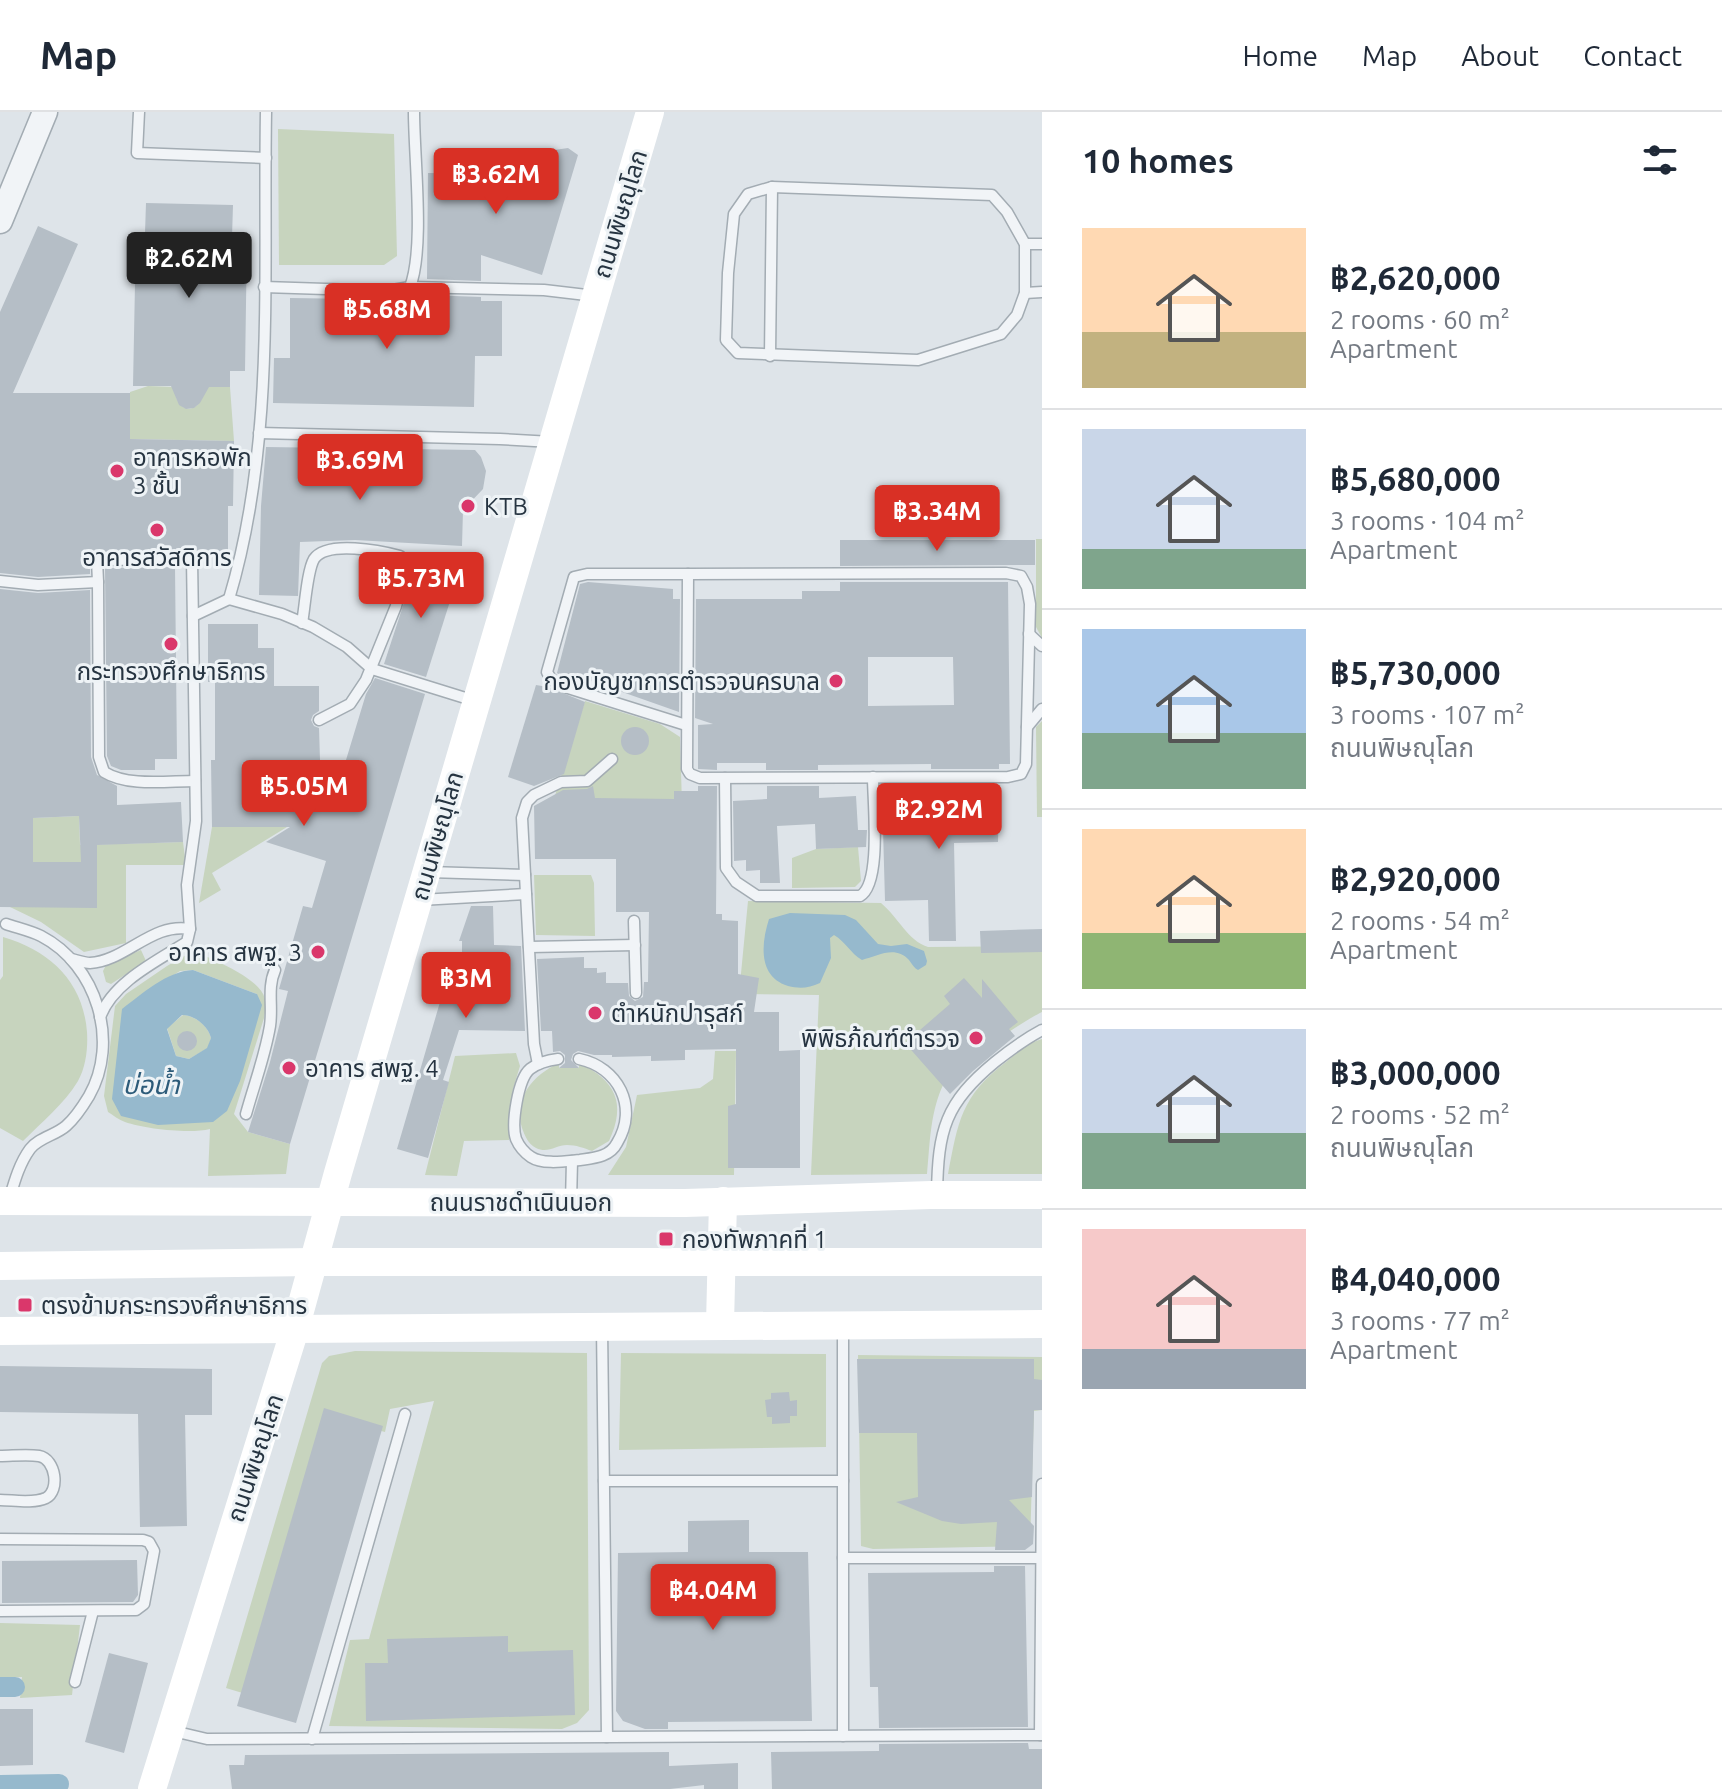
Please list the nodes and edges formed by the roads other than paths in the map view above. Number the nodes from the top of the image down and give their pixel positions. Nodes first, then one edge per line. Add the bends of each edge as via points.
1 (45, 112) edge
2 (139, 112) edge
3 (266, 112) edge
4 (414, 112) edge
5 (650, 112) edge
6 (266, 158) junction
7 (772, 187) junction
8 (0, 221) edge
9 (1025, 244) junction
10 (1042, 244) edge
11 (264, 287) junction
12 (410, 287) junction
13 (1042, 292) edge
14 (1025, 293) junction
15 (596, 296) junction
16 (770, 356) junction
17 (259, 433) junction
18 (554, 443) junction
19 (688, 574) junction
20 (0, 581) edge
21 (98, 582) junction
22 (229, 599) junction
23 (193, 616) junction
24 (302, 623) junction
25 (1029, 634) junction
26 (1042, 646) edge
27 (372, 669) junction
28 (477, 701) junction
29 (1042, 709) edge
30 (319, 720) dead end
31 (686, 725) junction
32 (1027, 727) junction
33 (612, 759) dead end
34 (873, 777) junction
35 (725, 778) junction
36 (195, 781) junction
37 (427, 872) junction
38 (525, 875) junction
39 (526, 894) junction
40 (419, 900) junction
41 (634, 921) dead end
42 (6, 924) dead end
43 (190, 929) junction
44 (635, 945) junction
45 (529, 947) junction
46 (71, 959) junction
47 (275, 970) dead end
48 (636, 993) dead end
49 (100, 1017) junction
50 (1042, 1030) edge
51 (558, 1059) dead end
52 (579, 1059) dead end
53 (538, 1064) junction
54 (246, 1114) dead end
55 (572, 1161) junction
56 (1042, 1195) edge
57 (937, 1196) junction
58 (4, 1201) edge
59 (330, 1201) junction
60 (723, 1201) junction
61 (571, 1202) junction
62 (314, 1262) junction
63 (1028, 1262) edge
64 (721, 1263) junction
65 (0, 1266) edge
66 (1042, 1282) edge
67 (720, 1324) junction
68 (843, 1324) junction
69 (1042, 1324) edge
70 (602, 1326) junction
71 (295, 1329) junction
72 (0, 1331) edge
73 (405, 1414) dead end
74 (0, 1456) edge
75 (604, 1481) junction
76 (843, 1481) junction
77 (1042, 1484) edge
78 (0, 1500) edge
79 (0, 1539) edge
80 (843, 1558) junction
81 (1041, 1558) edge
82 (0, 1611) edge
83 (93, 1611) junction
84 (75, 1682) dead end
85 (169, 1730) junction
86 (1041, 1735) edge
87 (843, 1736) junction
88 (607, 1737) junction
89 (312, 1739) junction
90 (152, 1789) edge

1 - 8 street
2 - 6 lane via 137,153
3 - 6 lane
4 - 12 lane via 417,231
5 - 15 main road, ถนนพิษณุโลก
6 - 11 lane
7 - 9 lane via 992,195
7 - 16 lane
7 - 16 lane via 748,194 734,214 726,340 738,353
9 - 10 lane
9 - 14 lane
11 - 12 lane
11 - 17 lane
12 - 15 lane
13 - 14 lane
14 - 16 lane via 1017,315 1001,334 918,360
15 - 18 main road, ถนนพิษณุโลก
17 - 18 lane
17 - 22 lane via 243,553
18 - 28 main road, ถนนพิษณุโลก
19 - 25 lane via 1006,573 1021,576 1027,587
19 - 31 lane
19 - 31 lane via 574,577 547,672 565,687
20 - 21 lane
21 - 23 lane via 97,560 192,559
21 - 36 lane via 99,757 104,772 143,781
22 - 23 lane
22 - 24 lane
23 - 36 lane
24 - 27 lane via 347,647
24 - 27 lane via 312,562 321,552 379,550 400,556 406,570
25 - 26 lane
25 - 32 lane
27 - 28 lane
27 - 30 lane via 350,704
28 - 37 main road, ถนนพิษณุโลก
29 - 32 lane
31 - 35 lane via 690,774
32 - 34 lane via 1021,774
33 - 38 lane via 587,781 561,782 527,802 522,818
34 - 35 lane
34 - 35 lane via 874,857 871,883 860,896 757,896 736,882 726,868
36 - 43 lane via 196,821 187,885
37 - 38 lane
37 - 40 main road, ถนนพิษณุโลก
38 - 39 lane
39 - 40 lane
39 - 45 lane
40 - 59 main road, ถนนพิษณุโลก
41 - 44 lane
42 - 46 lane via 42,936
43 - 46 lane via 170,927 90,963
43 - 49 lane via 187,942 114,992
44 - 45 lane
44 - 48 lane
45 - 53 lane
46 - 49 lane via 92,989
47 - 54 lane via 269,984 270,1028
49 - 58 lane via 101,1061 89,1096 67,1125 32,1147
50 - 57 lane via 985,1070 953,1104 940,1142
51 - 53 lane
52 - 55 lane via 604,1068 615,1079 625,1111 612,1151
53 - 55 lane via 518,1091 515,1135 538,1161
55 - 61 lane
56 - 57 main road, ถนนราชดำเนินนอก
57 - 60 main road, ถนนราชดำเนินนอก
58 - 59 main road, ถนนราชดำเนินนอก
59 - 61 main road, ถนนราชดำเนินนอก
59 - 62 main road, ถนนพิษณุโลก
60 - 61 main road, ถนนราชดำเนินนอก
60 - 64 main road
62 - 64 main road
62 - 65 main road
62 - 71 main road, ถนนพิษณุโลก
63 - 64 main road
63 - 66 main road
64 - 67 main road
67 - 68 main road
67 - 70 main road
68 - 69 main road
68 - 76 lane
70 - 71 main road
70 - 75 lane
71 - 72 main road
71 - 85 main road, ถนนพิษณุโลก
73 - 89 lane
74 - 78 lane via 41,1456 53,1468 50,1496
75 - 76 lane
75 - 88 lane
76 - 80 lane
77 - 81 lane
79 - 83 lane via 149,1542 154,1551 141,1608
80 - 81 lane
80 - 87 lane
81 - 86 lane
82 - 83 lane
83 - 84 lane
85 - 89 lane via 207,1739
85 - 90 main road, ถนนพิษณุโลก
86 - 87 lane
87 - 88 lane
88 - 89 lane

